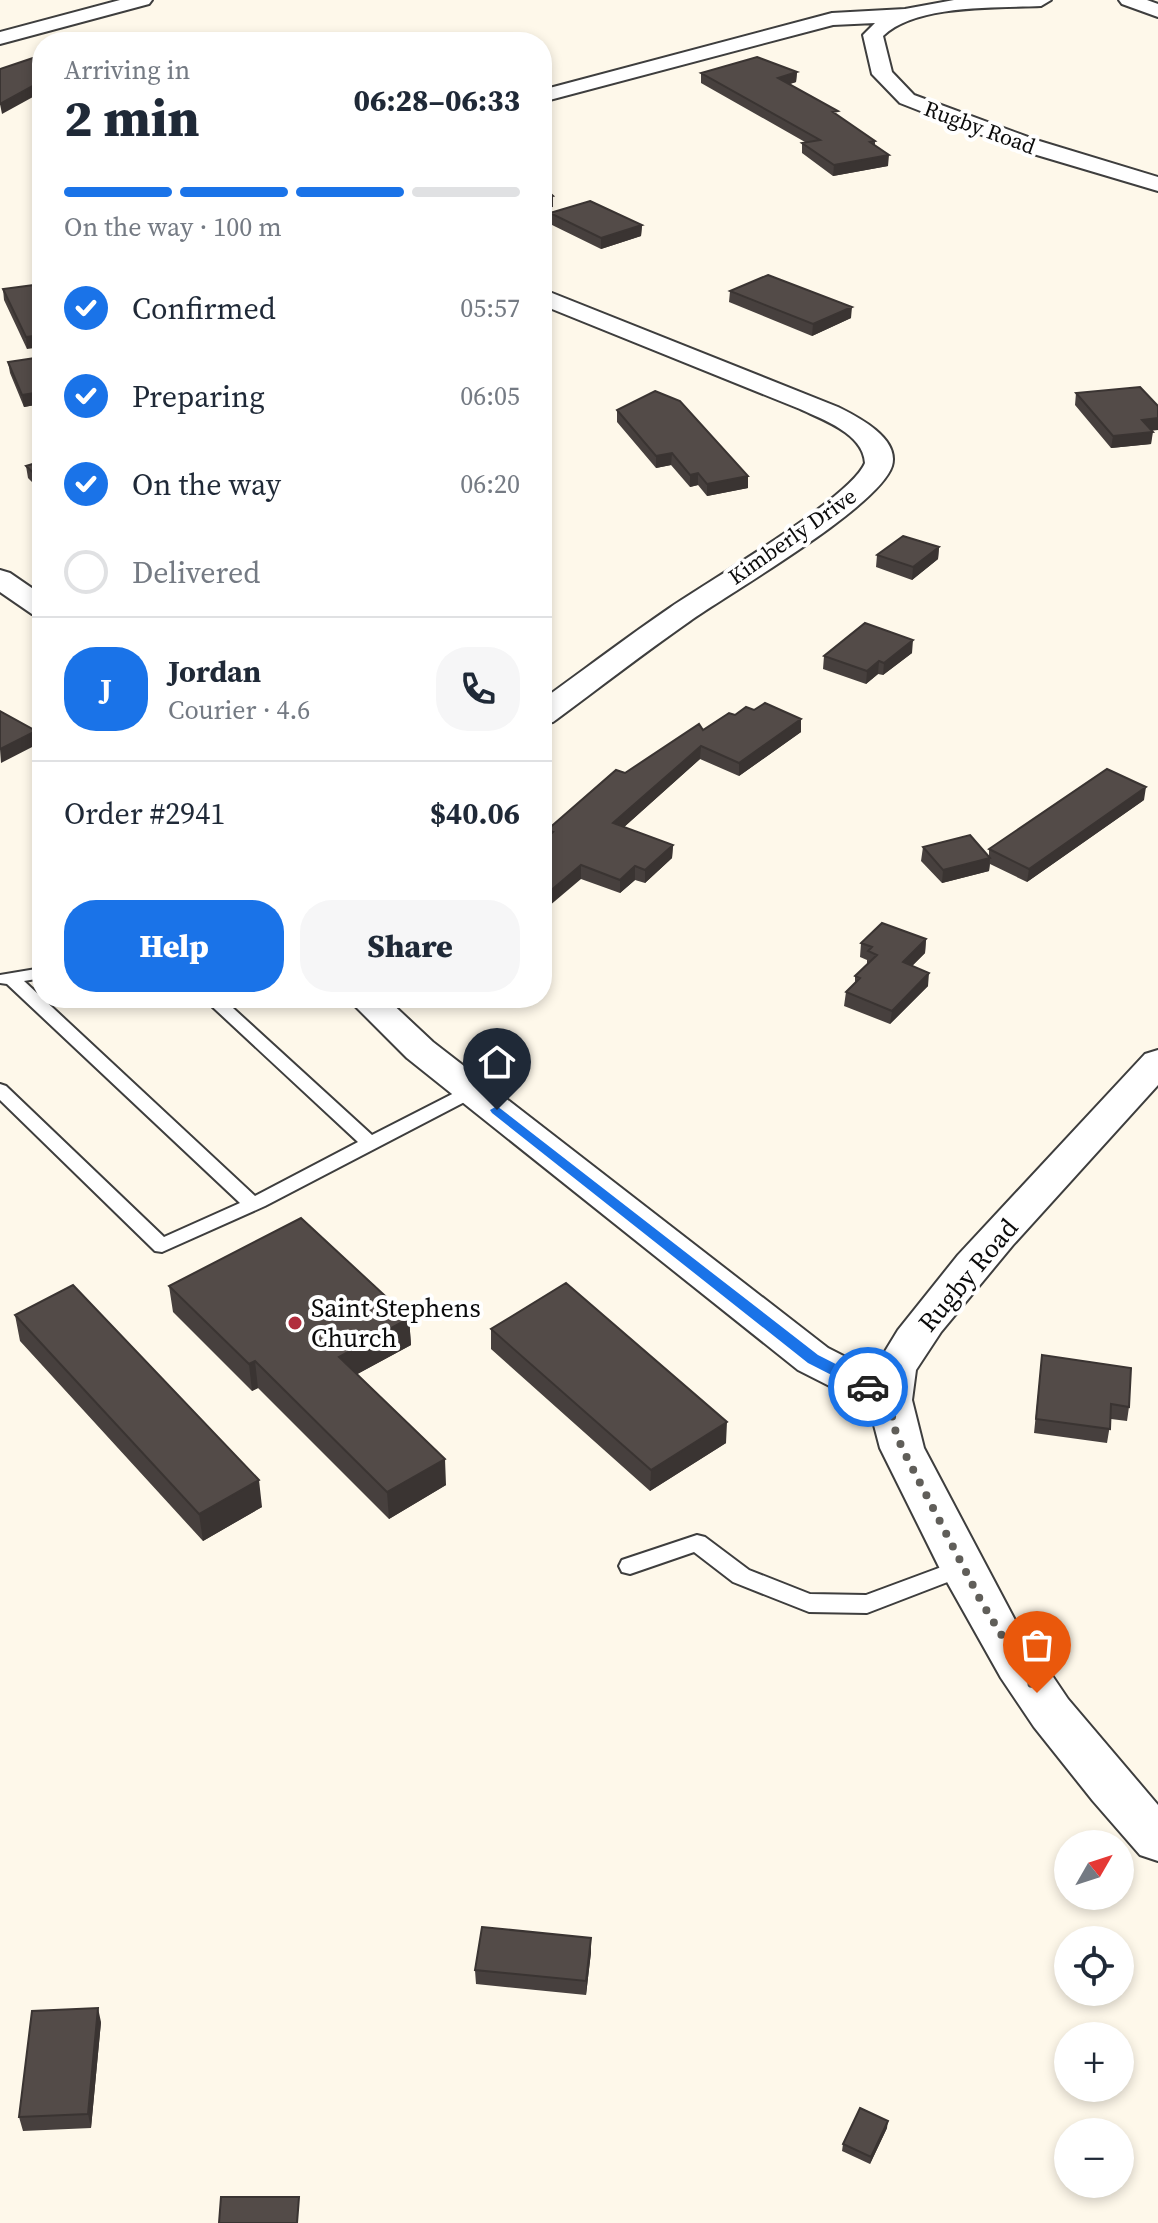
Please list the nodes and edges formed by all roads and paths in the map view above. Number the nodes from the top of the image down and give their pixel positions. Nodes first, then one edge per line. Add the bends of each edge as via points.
1 (142, 0) edge
2 (865, 0) edge
3 (1041, 0) edge
4 (1129, 0) edge
5 (1158, 11) edge
6 (907, 15) junction
7 (0, 38) edge
8 (552, 93) edge
9 (1158, 184) edge
10 (552, 300) edge
11 (0, 579) edge
12 (32, 601) edge
13 (552, 708) edge
14 (32, 975) edge
15 (5, 979) edge
16 (32, 1003) edge
17 (37, 1008) edge
18 (223, 1008) edge
19 (376, 1008) edge
20 (1158, 1062) edge
21 (0, 1090) edge
22 (472, 1091) junction
23 (370, 1143) junction
24 (253, 1204) junction
25 (890, 1398) junction
26 (630, 1566) dead end
27 (963, 1567) junction
28 (1158, 1840) edge

1 - 7 street
2 - 6 street
3 - 6 street, Rugby Road
4 - 5 street
6 - 8 street via 832,19
6 - 9 street, Rugby Road via 880,26 872,40 882,74 907,99 1028,145
10 - 13 street, Kimberly Drive via 849,423 871,440 879,464 869,481 801,533
11 - 12 street
14 - 15 lane
15 - 16 lane
17 - 24 lane
18 - 23 lane
19 - 22 street
20 - 25 street, Rugby Road via 909,1345 895,1372
21 - 24 lane via 162,1246
22 - 23 lane
22 - 25 street via 813,1359
23 - 24 lane
25 - 27 street, Rugby Road via 902,1448
26 - 27 lane via 697,1543 741,1576 809,1603 867,1604
27 - 28 street, Rugby Road via 1037,1693

